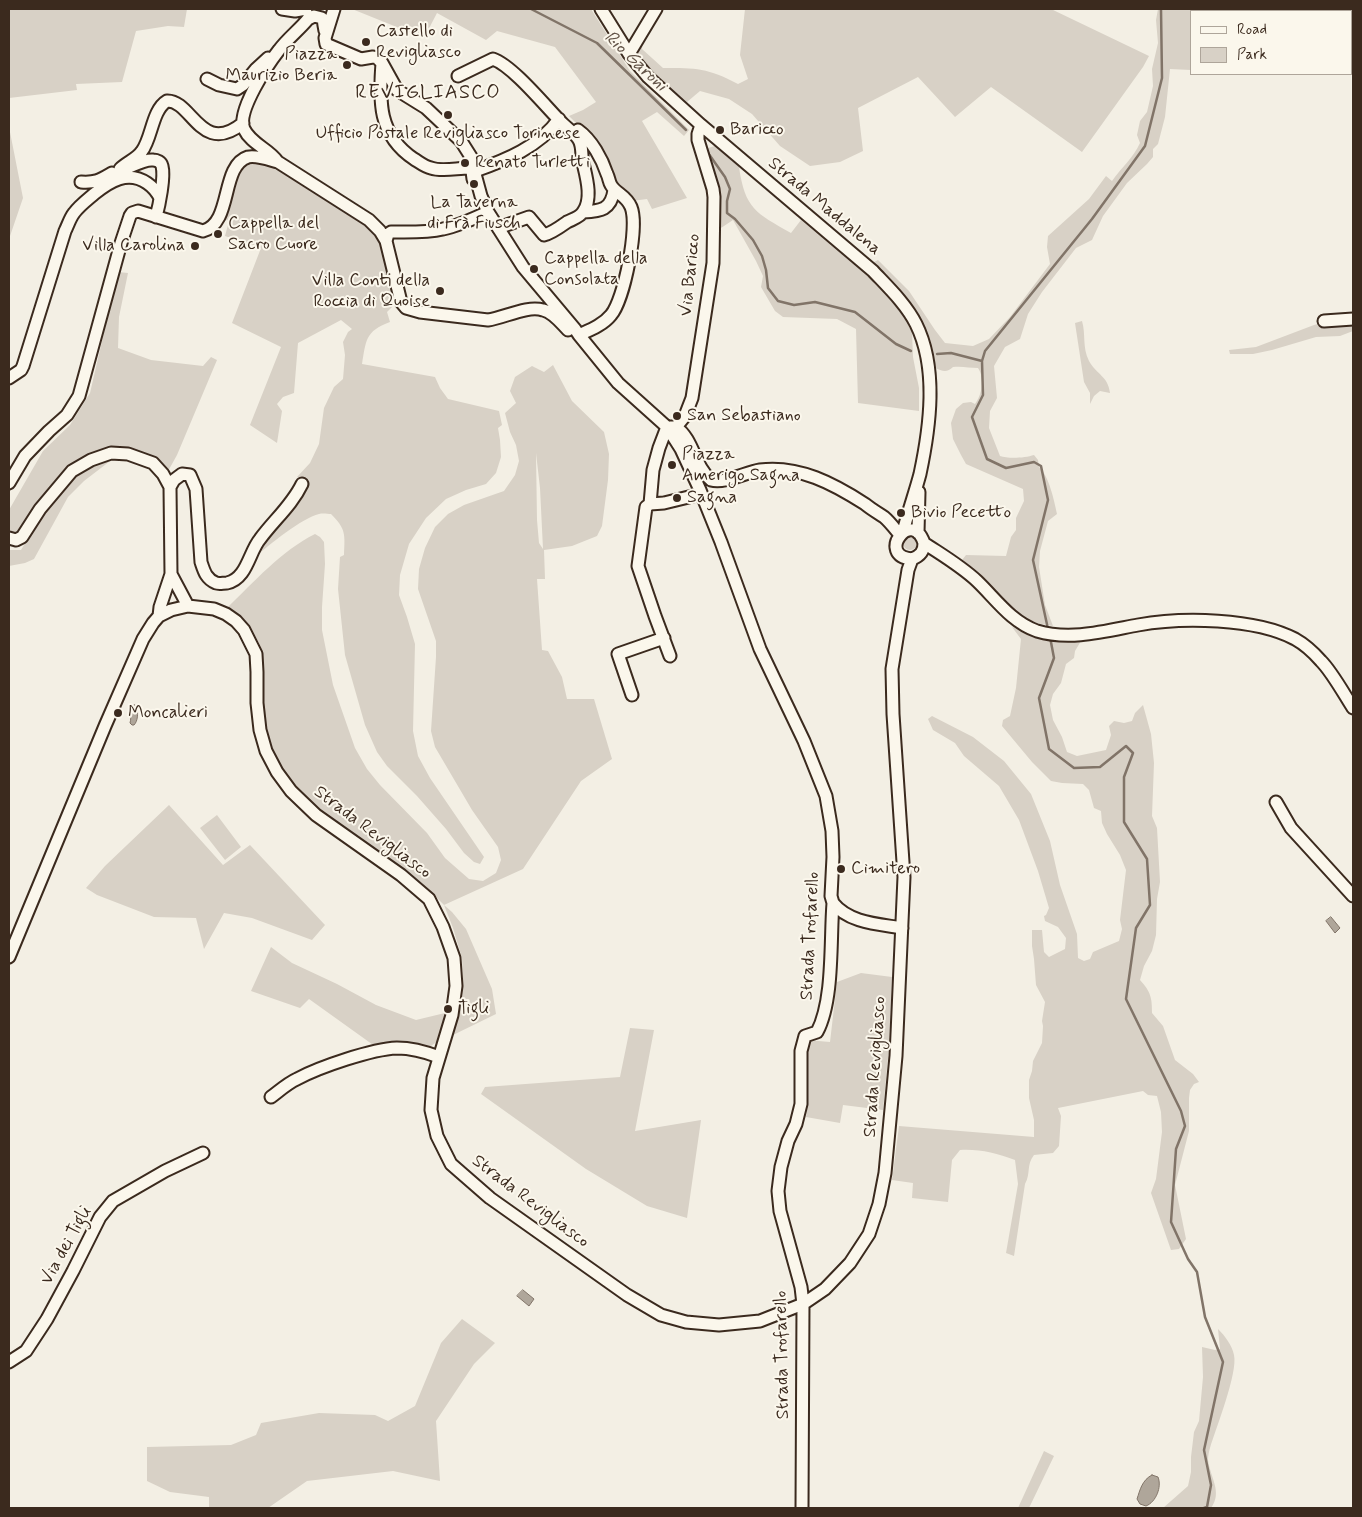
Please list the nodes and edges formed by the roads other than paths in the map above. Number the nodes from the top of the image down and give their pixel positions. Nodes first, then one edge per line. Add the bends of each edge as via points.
1 (282, 9) edge
2 (306, 9) edge
3 (320, 9) edge
4 (601, 9) edge
5 (656, 9) edge
6 (333, 13) edge
7 (326, 34) junction
8 (278, 50) junction
9 (629, 54) junction
10 (380, 61) junction
11 (458, 76) dead end
12 (207, 79) dead end
13 (420, 96) dead end
14 (436, 116) junction
15 (559, 120) junction
16 (243, 123) junction
17 (701, 126) junction
18 (278, 162) junction
19 (120, 169) junction
20 (475, 171) junction
21 (81, 182) dead end
22 (614, 190) junction
23 (481, 196) junction
24 (160, 198) junction
25 (488, 212) junction
26 (583, 212) junction
27 (156, 217) junction
28 (498, 228) junction
29 (386, 241) junction
30 (472, 318) junction
31 (419, 319) dead end
32 (1353, 319) edge
33 (1324, 321) dead end
34 (579, 335) junction
35 (9, 378) edge
36 (672, 427) junction
37 (919, 474) junction
38 (9, 483) edge
39 (302, 484) dead end
40 (170, 487) junction
41 (701, 494) junction
42 (650, 504) junction
43 (901, 533) junction
44 (9, 538) edge
45 (921, 538) junction
46 (911, 556) junction
47 (953, 563) junction
48 (171, 574) junction
49 (188, 606) junction
50 (159, 616) junction
51 (664, 638) junction
52 (670, 656) dead end
53 (632, 695) dead end
54 (1353, 708) edge
55 (1276, 802) dead end
56 (1353, 896) edge
57 (833, 903) junction
58 (902, 928) junction
59 (9, 957) edge
60 (439, 1056) junction
61 (271, 1097) dead end
62 (202, 1153) dead end
63 (804, 1304) junction
64 (9, 1362) edge
65 (802, 1508) edge

1 - 2 street
3 - 6 street
4 - 9 street, Strada Maddalena
5 - 9 street
6 - 7 street
7 - 8 street via 322,18 311,17
7 - 10 street via 325,41 330,47
8 - 12 street via 237,89
8 - 16 street via 257,82
9 - 17 street, Strada Maddalena
10 - 14 street via 397,90
10 - 23 street via 381,107 395,142 431,169 471,169
11 - 15 street via 492,59 498,61
13 - 14 street
14 - 20 street via 461,141 472,158
15 - 20 street via 550,131 515,154
15 - 22 street via 583,133 600,158
15 - 26 street via 582,146 588,198
16 - 18 street via 250,137
16 - 19 street via 225,133 211,132 175,102 167,101 160,108 142,152
17 - 36 street, Via Baricco via 698,140 714,197 712,263 692,398 685,416
17 - 37 street, Strada Maddalena via 873,271 916,324 930,380
18 - 27 street via 249,157 236,167 218,220 211,229 203,232
18 - 29 street via 369,220
19 - 21 street via 96,182
19 - 24 street via 148,160 160,162
20 - 23 street
22 - 26 street via 606,208
22 - 34 street via 631,208 629,260 612,314 605,322
23 - 25 street
24 - 27 street
24 - 35 street via 140,179 123,177 100,189 74,213 65,231 23,366
25 - 28 street
25 - 29 street via 443,229 391,232
26 - 28 street via 544,235 529,218
27 - 38 street via 138,211 130,216 79,396 67,415 25,456
28 - 34 street via 524,267
29 - 30 street via 402,306 420,312
30 - 31 street via 466,322
30 - 34 street via 497,319 516,312 543,310
32 - 33 street
34 - 36 street via 618,383
36 - 41 street
36 - 42 street via 653,470
36 - 43 street via 683,432 702,470 711,480 778,469 804,474 849,494
37 - 43 street, Strada Maddalena
37 - 45 street, Strada Maddalena
39 - 40 street via 291,503 251,552 247,566 238,578 218,584 204,573 201,562 196,489 190,475 182,474
40 - 44 street via 153,463 128,454 111,454 91,460 72,471 40,509 22,537 16,540
40 - 48 street
41 - 42 street
41 - 57 street, Strada Trofarello via 760,649 826,796 832,831
42 - 51 street via 646,507 638,566
43 - 45 street via 907,530
43 - 46 street, Strada Revigliasco via 897,551
45 - 46 street, Strada Revigliasco via 924,548
45 - 47 street
46 - 47 street
46 - 58 street, Strada Revigliasco via 892,669 904,877
47 - 54 street via 976,580 1005,610 1038,631 1099,633 1178,620 1225,622 1269,629 1296,640 1322,661
48 - 49 street
48 - 50 street
49 - 50 street, Strada Revigliasco
49 - 60 street, Strada Revigliasco via 214,609 244,630 256,654 257,703 264,744 277,772 291,791 316,814 401,874 429,899 454,958 456,986 452,1015
50 - 59 street via 143,639 129,670
51 - 52 street
51 - 53 street via 618,654
55 - 56 street via 1291,828
57 - 58 street via 860,920
57 - 63 street, Strada Trofarello via 830,976 823,1021 817,1032 805,1036 801,1051 801,1104 781,1166 778,1191 780,1211
58 - 63 street, Strada Revigliasco via 896,1056 879,1204 869,1234 850,1263
60 - 61 street via 397,1048 358,1056 295,1079
60 - 63 street, Strada Revigliasco via 433,1078 431,1110 437,1136 450,1164 490,1198 627,1295 661,1315 686,1322 719,1325 760,1321
62 - 64 street, Via dei Tigli via 113,1201 100,1217 69,1279 26,1352
63 - 65 street, Strada Trofarello

